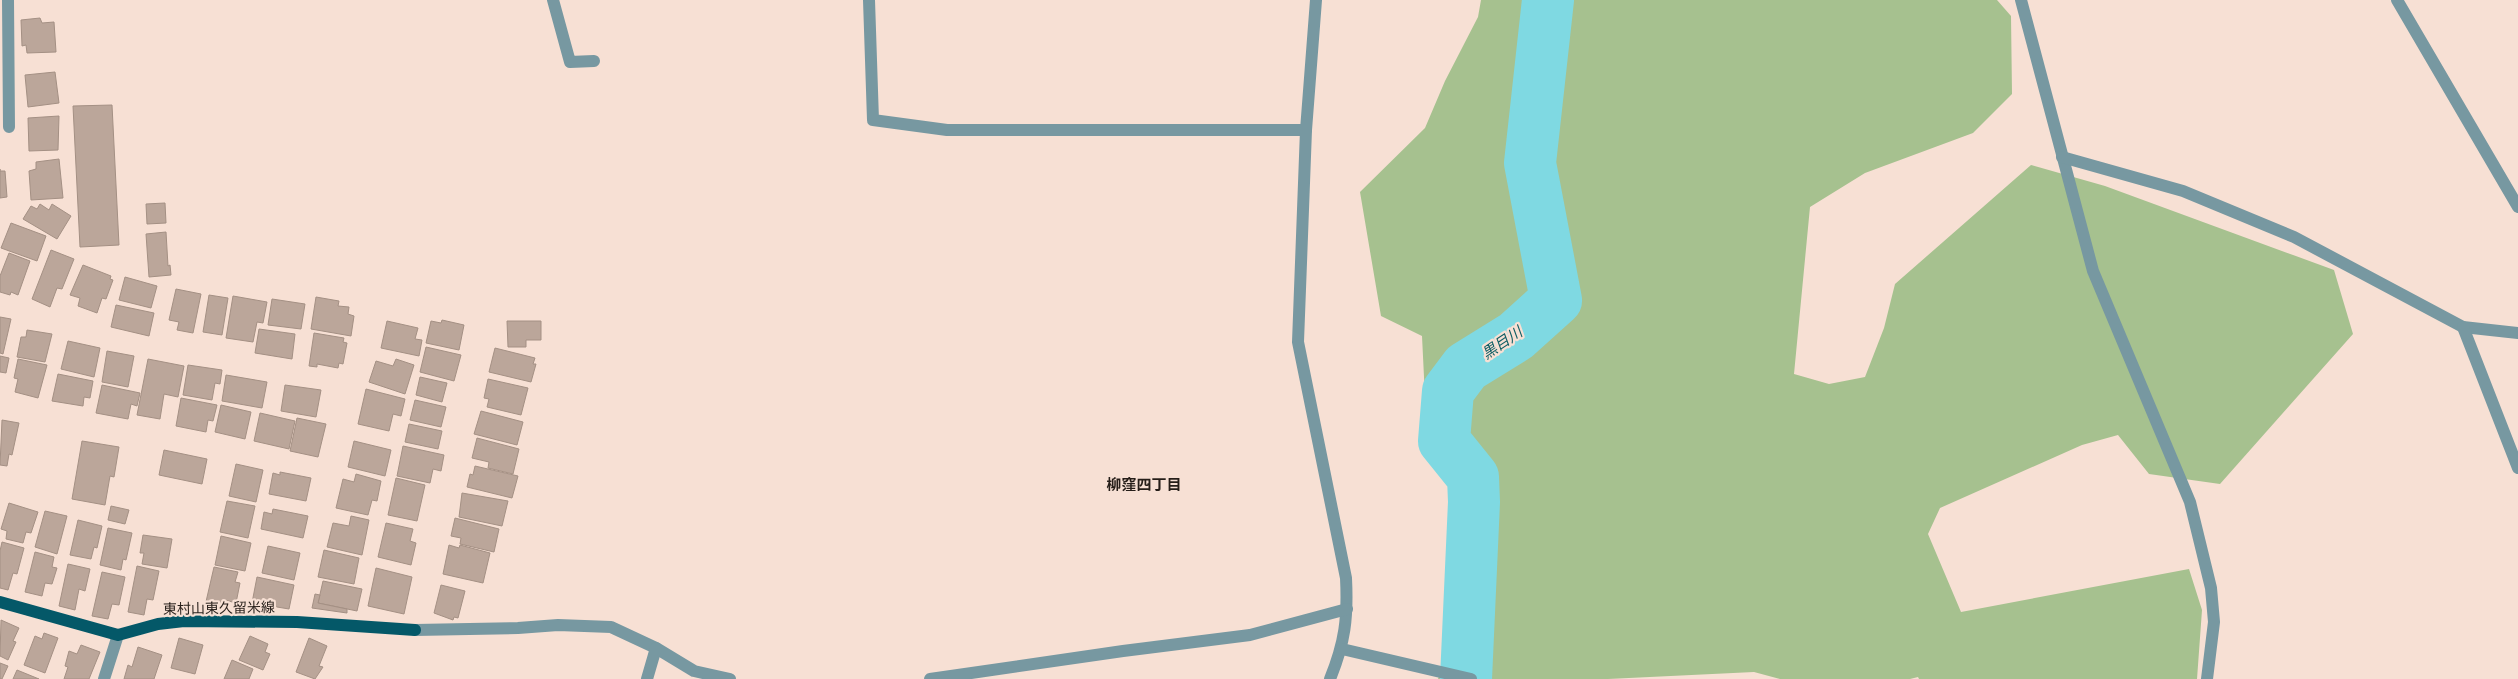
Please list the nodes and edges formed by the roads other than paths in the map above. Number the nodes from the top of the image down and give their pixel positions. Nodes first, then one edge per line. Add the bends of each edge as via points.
1 (8, 0) edge
2 (553, 0) edge
3 (869, 0) edge
4 (1316, 0) edge
5 (2021, 0) edge
6 (2397, 0) edge
7 (0, 1) edge
8 (594, 61) dead end
9 (9, 127) dead end
10 (1306, 130) junction
11 (2062, 156) junction
12 (2518, 207) edge
13 (2463, 327) junction
14 (2518, 333) edge
15 (2518, 468) edge
16 (0, 602) edge
17 (1347, 609) junction
18 (415, 630) joint
19 (118, 635) junction
20 (656, 648) junction
21 (1342, 649) junction
22 (1026, 666) junction
23 (1467, 678) edge
24 (104, 679) edge
25 (647, 679) edge
26 (730, 679) edge
27 (930, 679) edge
28 (1024, 679) edge
29 (1330, 679) edge
30 (2207, 679) edge

1 - 7 street
1 - 9 street
2 - 8 street via 570,62
3 - 10 street via 873,120 947,130
4 - 10 street
5 - 11 street
6 - 12 street
10 - 17 street via 1298,342 1346,578
11 - 13 street via 2183,191 2294,237
11 - 30 street via 2093,272 2190,502 2211,588 2214,622
13 - 14 street
13 - 15 street
16 - 19 main road
17 - 21 street
17 - 22 street via 1250,635
18 - 19 main road, 東村山東久留米線 via 296,622 184,621
18 - 20 street via 558,625 611,627
19 - 24 street
20 - 25 street
20 - 26 street via 694,671
21 - 23 street
21 - 29 street
22 - 27 street
22 - 28 street

